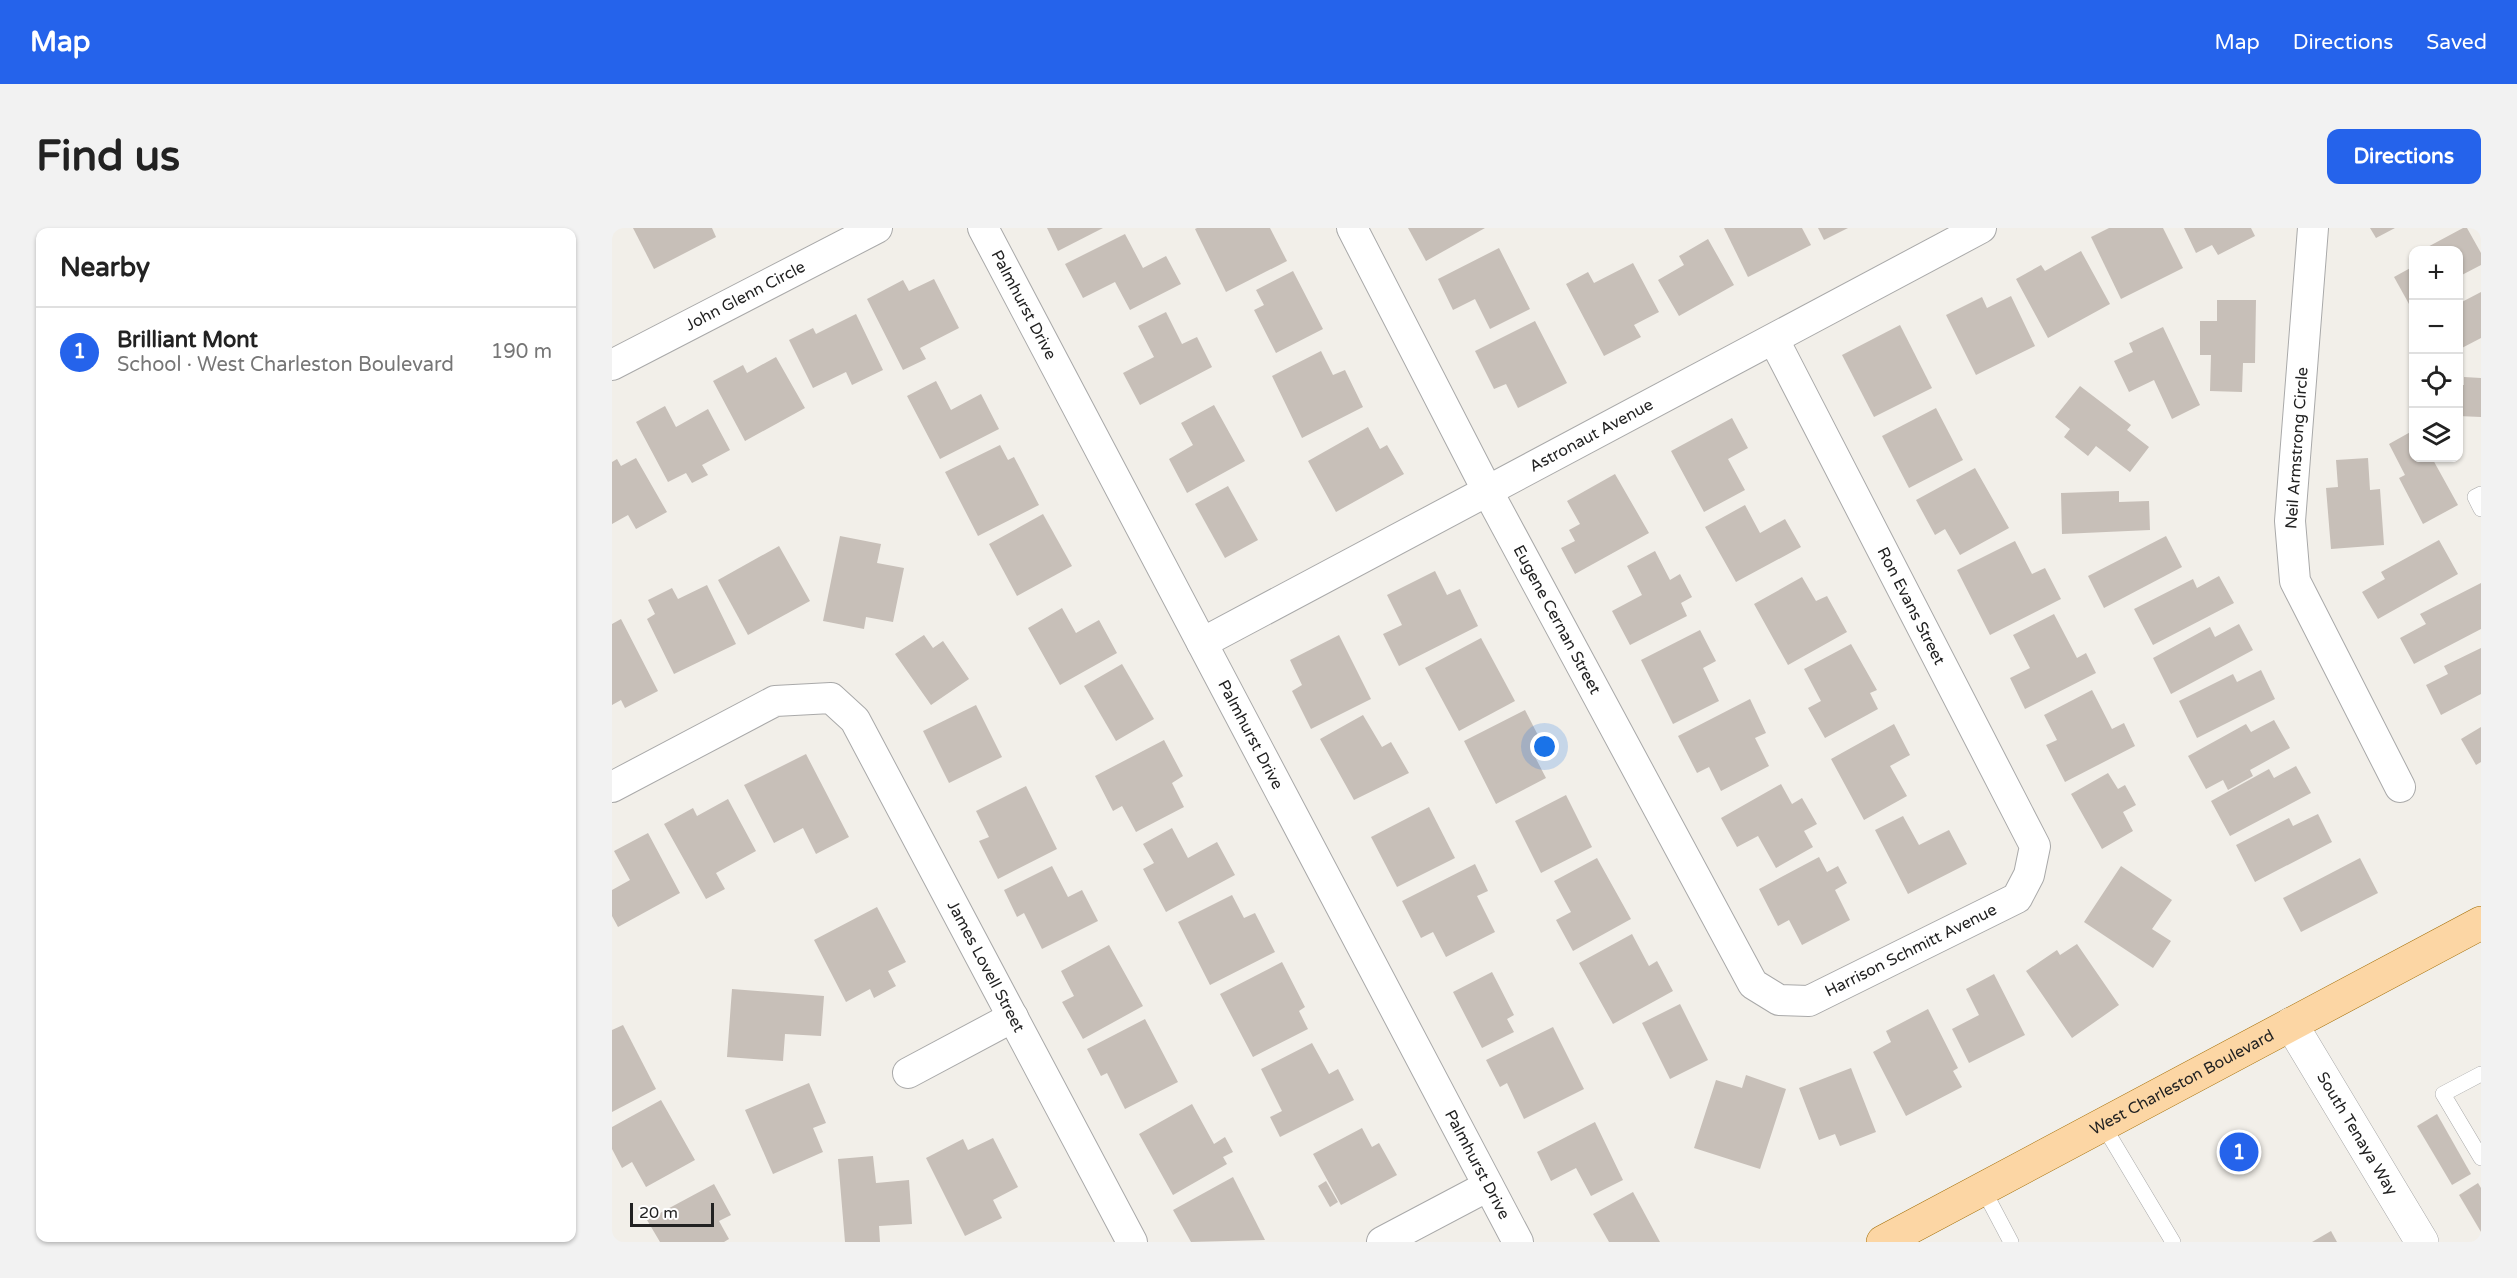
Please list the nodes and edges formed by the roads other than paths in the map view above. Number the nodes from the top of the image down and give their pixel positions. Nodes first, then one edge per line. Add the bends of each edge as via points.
1 (877, 228) edge
2 (983, 228) edge
3 (1352, 228) edge
4 (1981, 228) edge
5 (2313, 228) edge
6 (1774, 340) junction
7 (612, 365) edge
8 (1488, 492) junction
9 (2481, 494) edge
10 (2481, 509) edge
11 (1202, 643) junction
12 (612, 787) edge
13 (2400, 787) dead end
14 (2029, 875) joint
15 (2481, 923) edge
16 (1779, 1000) joint
17 (1012, 1017) junction
18 (2291, 1024) junction
19 (908, 1073) dead end
20 (2481, 1074) edge
21 (2103, 1125) junction
22 (2481, 1158) edge
23 (1488, 1186) junction
24 (1983, 1189) junction
25 (1132, 1242) edge
26 (1382, 1242) edge
27 (1518, 1242) edge
28 (1883, 1242) edge
29 (2011, 1242) edge
30 (2173, 1242) edge
31 (2422, 1242) edge

1 - 7 street, John Glenn Circle
2 - 11 street, Palmhurst Drive
3 - 8 street, Eugene Cernan Street
4 - 6 street, Astronaut Avenue
5 - 13 street, Neil Armstrong Circle via 2289,521 2295,581
6 - 8 street, Astronaut Avenue
6 - 14 street, Ron Evans Street via 2035,846
8 - 11 street, Astronaut Avenue
8 - 16 street, Eugene Cernan Street via 1753,984
9 - 10 lane via 2475,497
11 - 23 street, Palmhurst Drive
12 - 17 street, James Lovell Street via 775,700 831,698 855,720
14 - 16 street, Harrison Schmitt Avenue via 2017,898 1809,1000
15 - 18 main road, West Charleston Boulevard
17 - 19 street
17 - 25 street, James Lovell Street
18 - 21 main road, West Charleston Boulevard
18 - 31 street, South Tenaya Way
20 - 22 lane via 2443,1094
21 - 24 main road, West Charleston Boulevard
21 - 30 lane
23 - 26 street
23 - 27 street, Palmhurst Drive
24 - 28 main road, West Charleston Boulevard
24 - 29 lane

